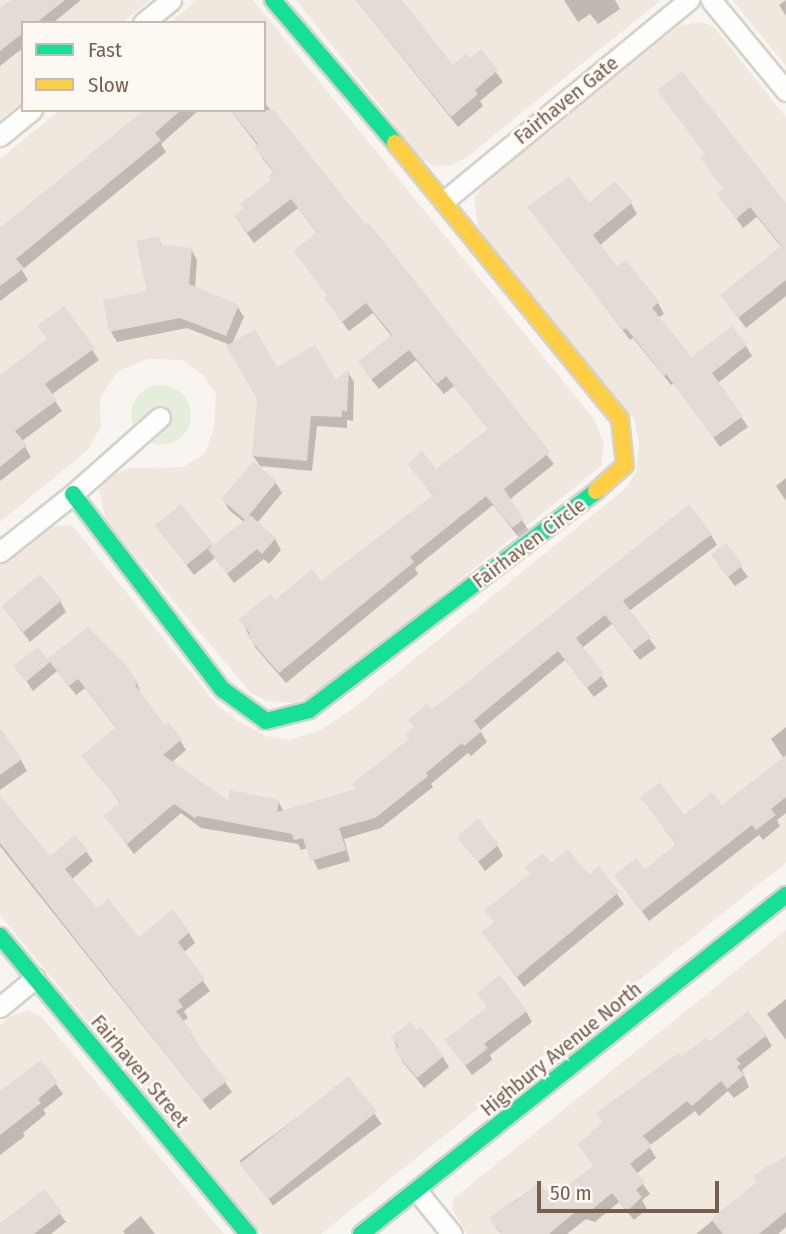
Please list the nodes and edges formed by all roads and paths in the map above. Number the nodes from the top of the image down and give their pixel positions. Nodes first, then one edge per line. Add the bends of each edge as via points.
1 (171, 0) edge
2 (273, 0) edge
3 (689, 0) edge
4 (711, 0) edge
5 (145, 21) edge
6 (786, 91) edge
7 (30, 112) edge
8 (0, 136) edge
9 (444, 201) junction
10 (160, 417) dead end
11 (73, 494) junction
12 (0, 552) edge
13 (786, 895) edge
14 (0, 936) edge
15 (35, 978) junction
16 (0, 1007) edge
17 (416, 1191) junction
18 (248, 1234) edge
19 (361, 1234) edge
20 (452, 1234) edge

1 - 5 street
2 - 9 street, Fairhaven Circle
3 - 9 street, Fairhaven Gate
4 - 6 street
7 - 8 street
9 - 11 street, Fairhaven Circle via 620,419 625,465 592,495 309,710 266,721 222,689
10 - 11 street
11 - 12 street
13 - 17 street, Highbury Avenue North
14 - 15 street, Fairhaven Street
15 - 16 street
15 - 18 street, Fairhaven Street
17 - 19 street, Highbury Avenue North
17 - 20 street

